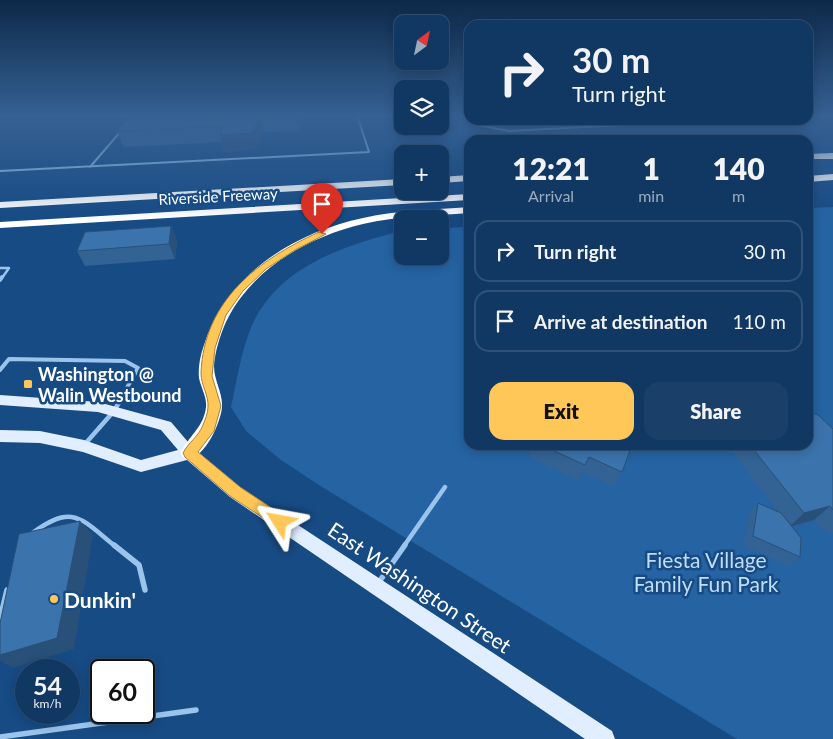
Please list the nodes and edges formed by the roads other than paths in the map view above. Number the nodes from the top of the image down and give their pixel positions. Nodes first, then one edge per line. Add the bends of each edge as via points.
1 (105, 149) edge
2 (368, 149) edge
3 (833, 156) edge
4 (813, 157) edge
5 (90, 167) junction
6 (0, 171) edge
7 (833, 177) edge
8 (464, 178) edge
9 (449, 179) edge
10 (813, 179) edge
11 (394, 182) edge
12 (464, 197) edge
13 (0, 205) edge
14 (464, 210) edge
15 (0, 225) edge
16 (0, 268) edge
17 (0, 280) edge
18 (0, 370) edge
19 (0, 400) edge
20 (114, 411) junction
21 (0, 436) edge
22 (84, 446) junction
23 (189, 453) junction
24 (445, 487) dead end
25 (28, 538) edge
26 (9, 583) edge
27 (376, 586) junction
28 (145, 590) dead end
29 (0, 619) edge
30 (196, 710) dead end
31 (0, 737) edge
32 (604, 739) edge

1 - 5 lane
2 - 5 lane via 369,152
3 - 4 highway
5 - 6 lane
7 - 10 highway
8 - 9 highway
11 - 13 highway, Riverside Freeway
12 - 15 highway, Riverside Freeway
14 - 23 highway via 362,222 322,234 263,267 240,289 221,315 210,348 207,376 215,406 208,431
16 - 17 lane via 9,268
18 - 20 lane via 9,359 125,361 138,368
19 - 20 main road, East Washington Street
20 - 22 lane
20 - 23 main road, East Washington Street via 166,426
21 - 22 main road via 40,438
22 - 23 main road via 141,466
23 - 27 main road, East Washington Street via 235,492
24 - 27 lane
25 - 28 lane via 47,522 62,517 79,517 139,565
26 - 29 lane
27 - 32 main road, East Washington Street
30 - 31 lane

